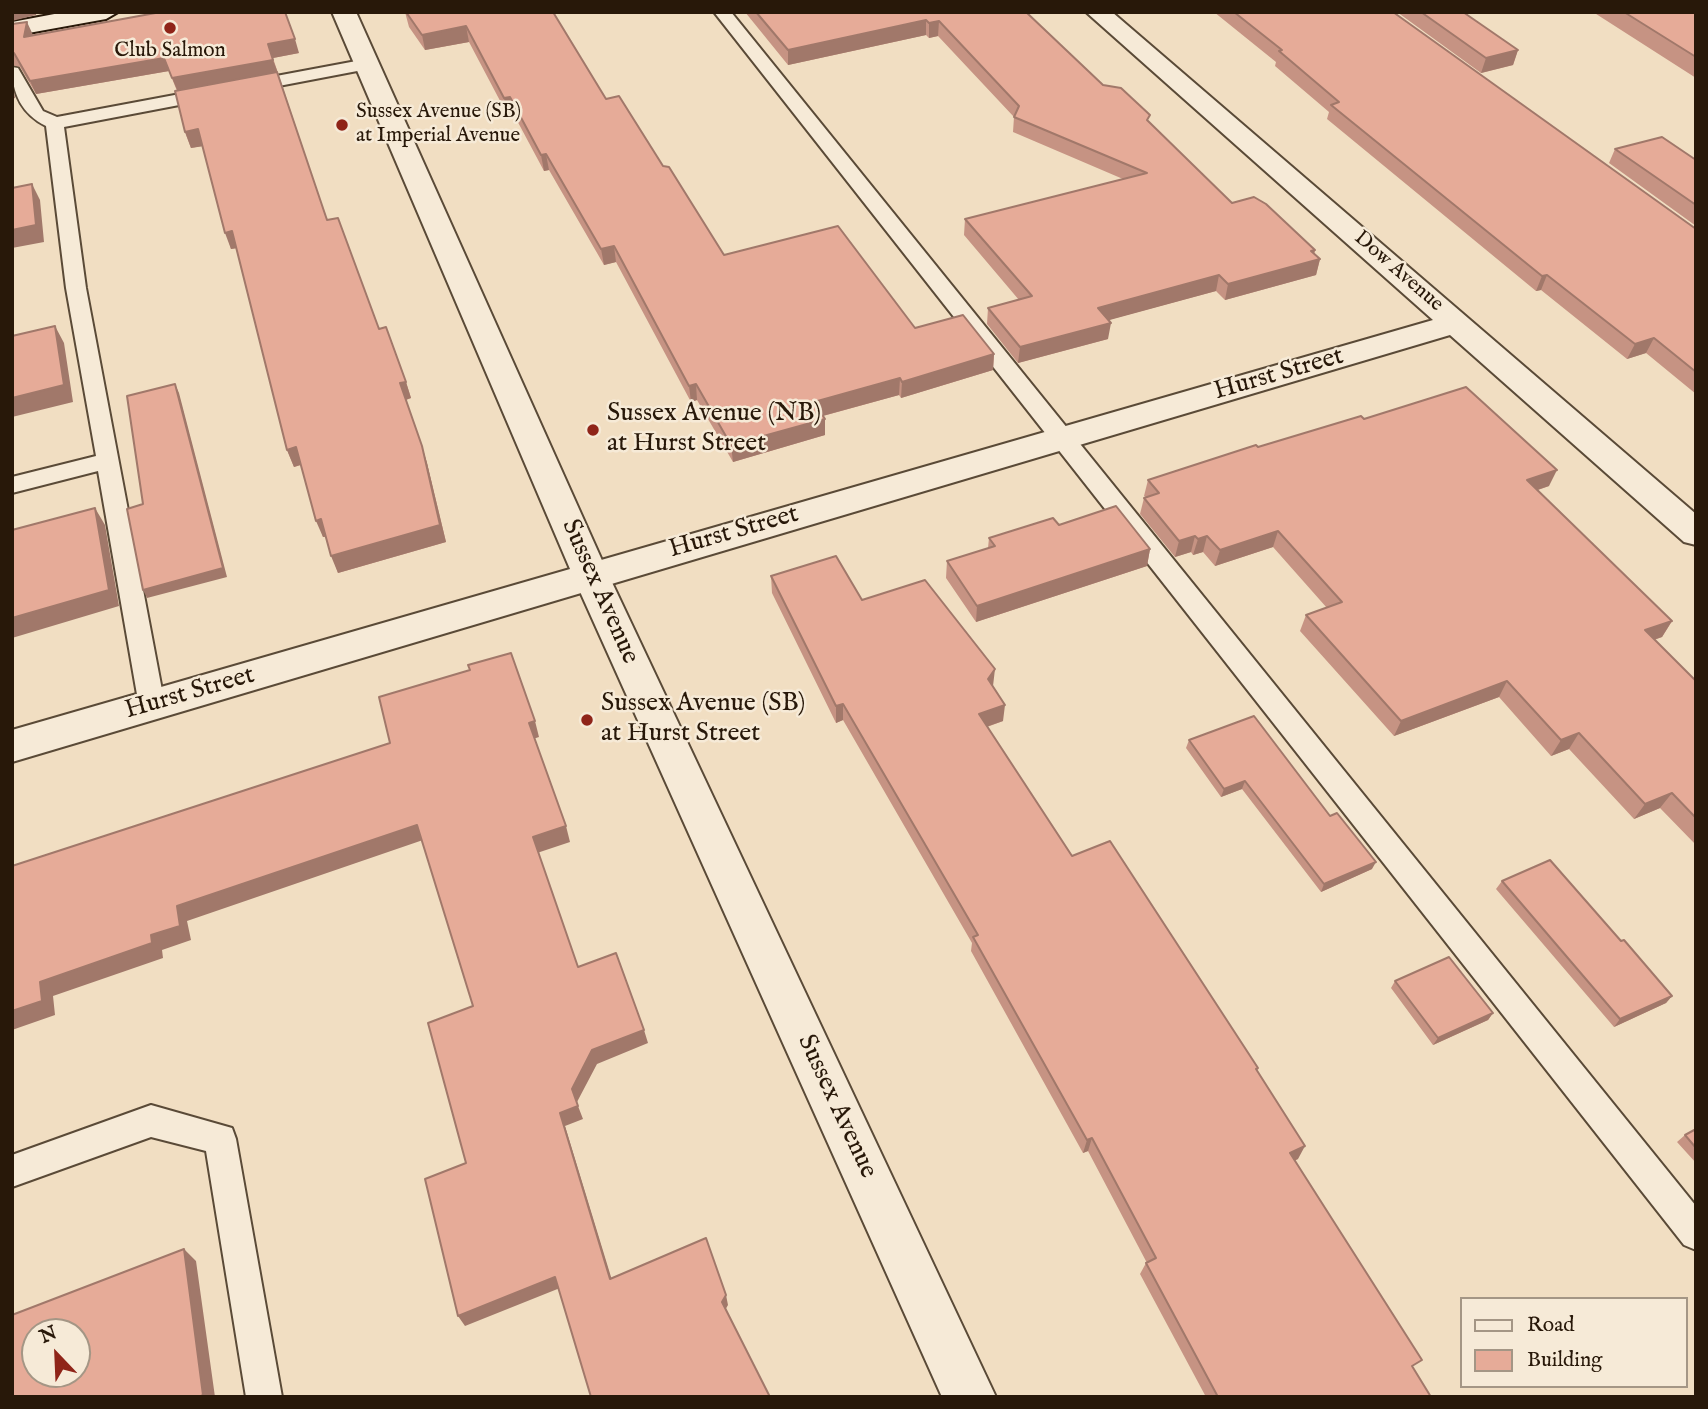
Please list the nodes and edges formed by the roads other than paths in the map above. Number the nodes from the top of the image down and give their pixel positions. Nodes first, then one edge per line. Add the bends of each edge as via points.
1 (106, 12) edge
2 (344, 12) edge
3 (722, 12) edge
4 (1098, 12) edge
5 (12, 29) edge
6 (367, 64) junction
7 (12, 72) edge
8 (55, 123) junction
9 (1457, 323) junction
10 (1064, 438) junction
11 (107, 461) junction
12 (12, 485) edge
13 (1696, 533) edge
14 (591, 576) junction
15 (152, 706) junction
16 (12, 746) edge
17 (12, 1171) edge
18 (1696, 1233) edge
19 (264, 1397) edge
20 (969, 1397) edge

1 - 5 street
2 - 6 street, Sussex Avenue
3 - 10 lane
4 - 9 street, Dow Avenue
6 - 8 lane
6 - 14 street, Sussex Avenue
7 - 8 lane via 36,114
8 - 11 lane via 76,288
9 - 10 street, Hurst Street
9 - 13 street, Dow Avenue
10 - 14 street, Hurst Street
10 - 18 lane
11 - 12 lane
11 - 15 lane
14 - 15 street, Hurst Street
14 - 20 street, Sussex Avenue
15 - 16 street, Hurst Street
17 - 19 lane via 151,1121 220,1139

